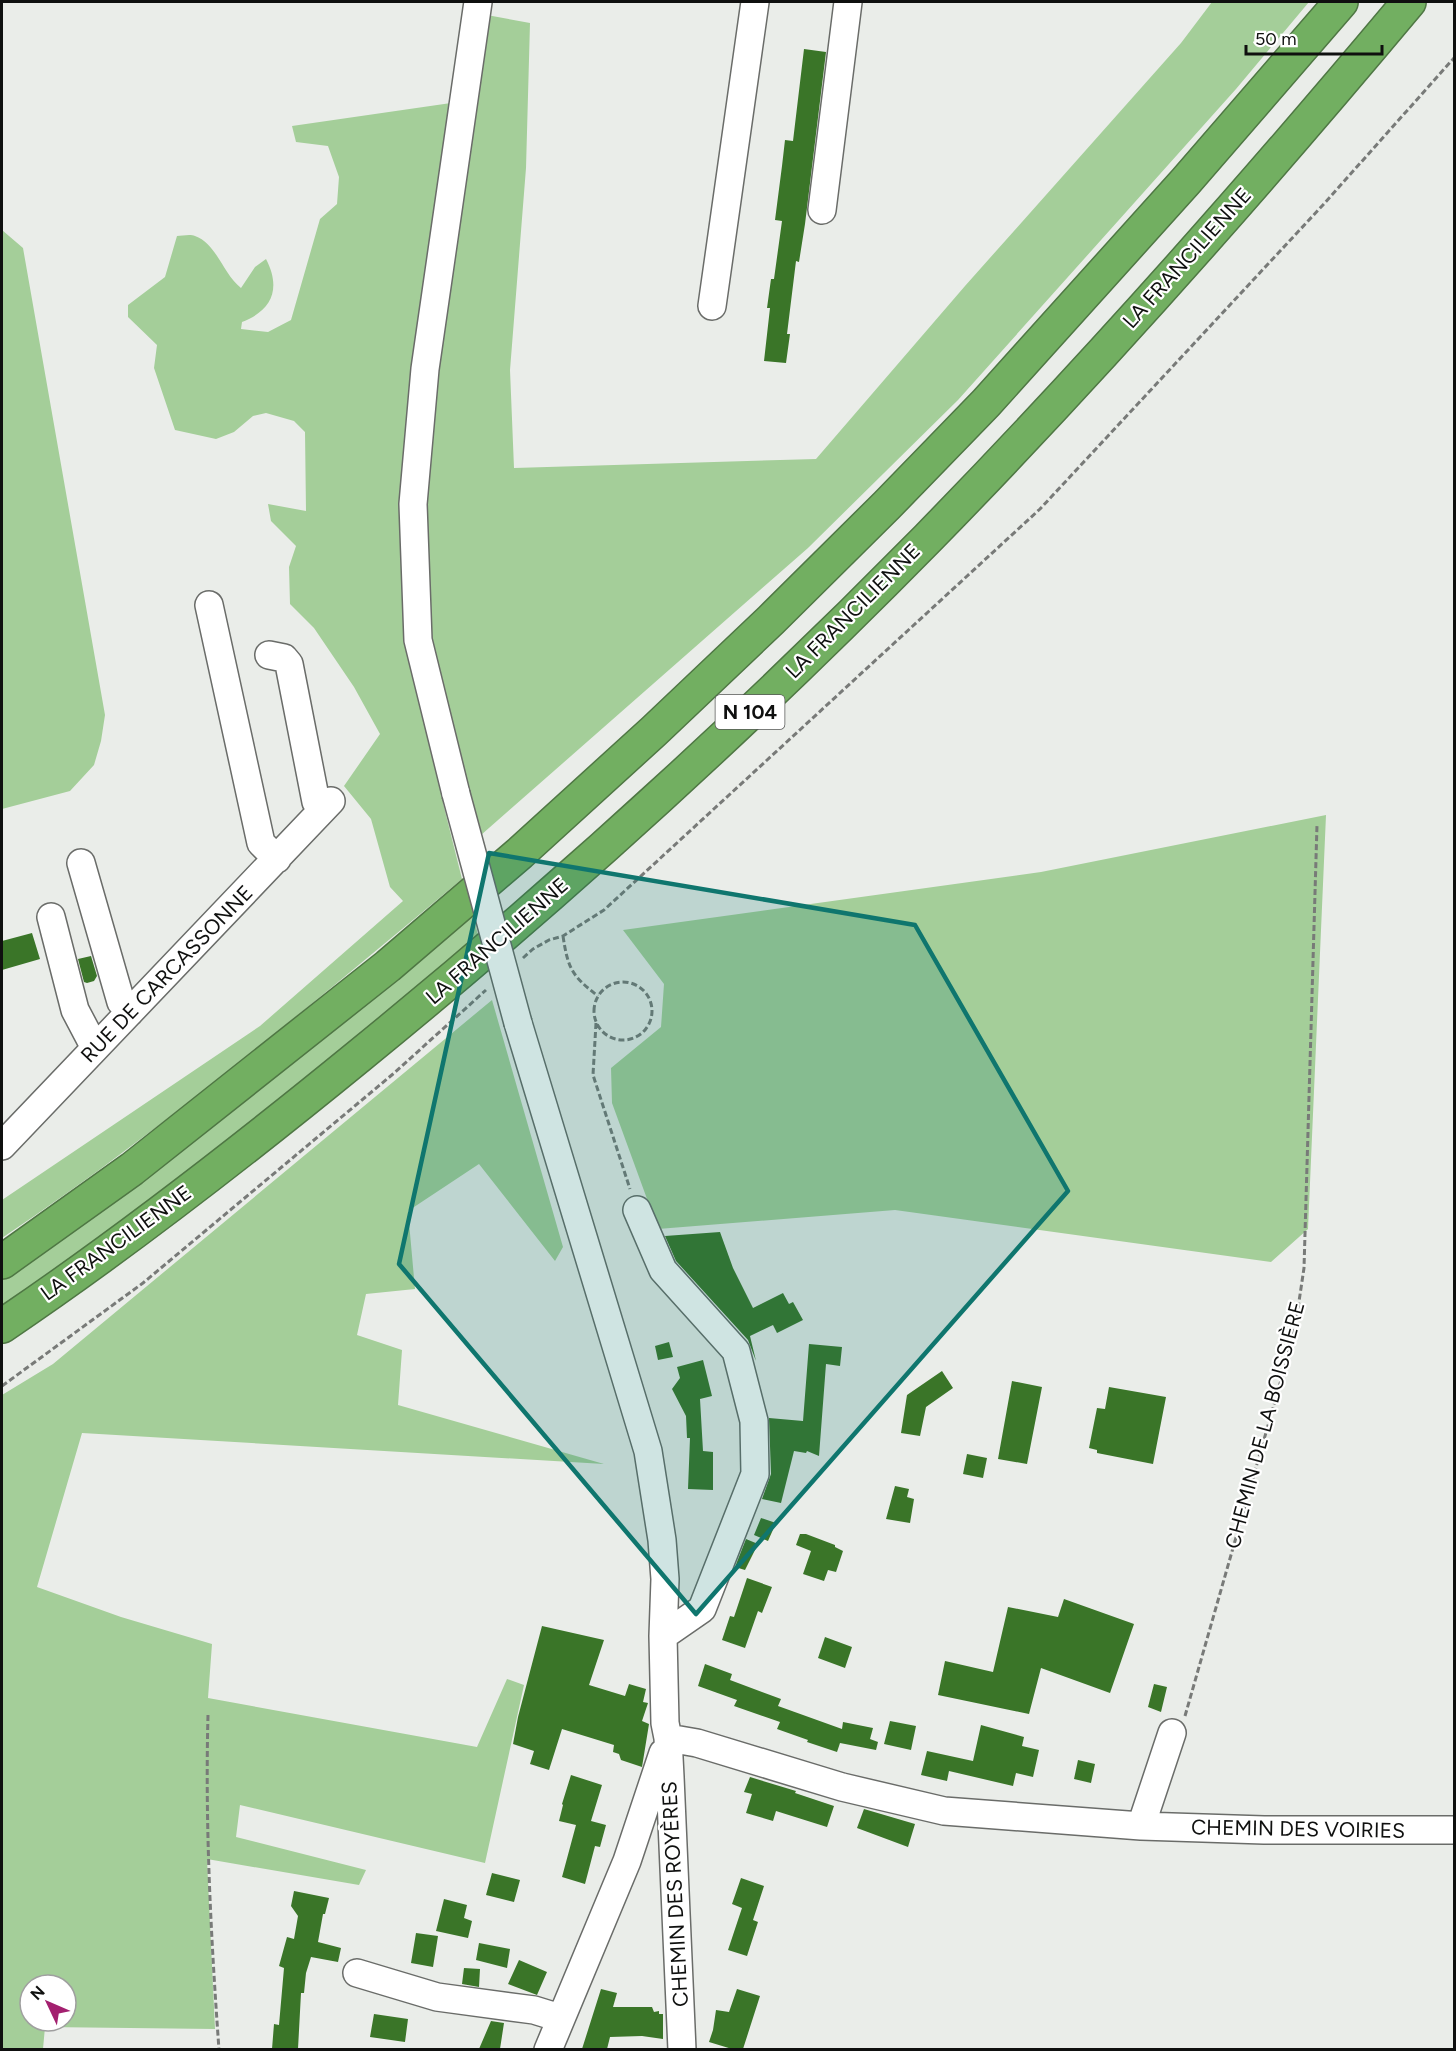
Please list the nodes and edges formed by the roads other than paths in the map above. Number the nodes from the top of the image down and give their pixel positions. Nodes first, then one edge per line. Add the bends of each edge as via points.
1 (478, 2) edge
2 (755, 2) edge
3 (848, 2) edge
4 (1341, 2) edge
5 (1409, 2) edge
6 (822, 210) dead end
7 (712, 306) dead end
8 (209, 605) dead end
9 (269, 655) dead end
10 (277, 859) junction
11 (81, 863) dead end
12 (51, 917) dead end
13 (130, 1011) junction
14 (95, 1048) junction
15 (2, 1146) edge
16 (637, 1210) road end
17 (2, 1262) edge
18 (2, 1326) edge
19 (663, 1636) junction
20 (1172, 1733) road end
21 (668, 1738) junction
22 (1141, 1826) junction
23 (1455, 1830) edge
24 (357, 1973) dead end
25 (560, 2018) junction
26 (548, 2049) edge
27 (682, 2049) edge

1 - 19 street, CHEMIN DES ROYÈRES, bridge via 425,369 413,504 418,640 518,1023 648,1451 662,1540
2 - 7 street
3 - 6 street
4 - 17 highway, N 104 via 986,403 771,620 654,731 388,966 132,1169
5 - 18 highway, LA FRANCILIENNE / N 104 via 1225,218 1024,437 917,548 693,766 561,886 304,1101 162,1211
8 - 10 street via 261,843
9 - 10 street, RUE DE CARCASSONNE via 284,658 290,664 316,802 327,806
10 - 13 street, RUE DE CARCASSONNE
11 - 13 street via 121,1002
12 - 14 street via 75,1010
13 - 14 street, RUE DE CARCASSONNE
14 - 15 street, RUE DE CARCASSONNE
16 - 19 street via 663,1269 736,1351 754,1421 755,1474 702,1609
19 - 21 street, CHEMIN DES ROYÈRES
20 - 22 street
21 - 22 street, CHEMIN DES VOIRIES via 944,1811
21 - 25 street via 627,1861
21 - 27 street, CHEMIN DES ROYÈRES
22 - 23 street, CHEMIN DES VOIRIES
24 - 25 street via 437,1997 534,2010
25 - 26 street

